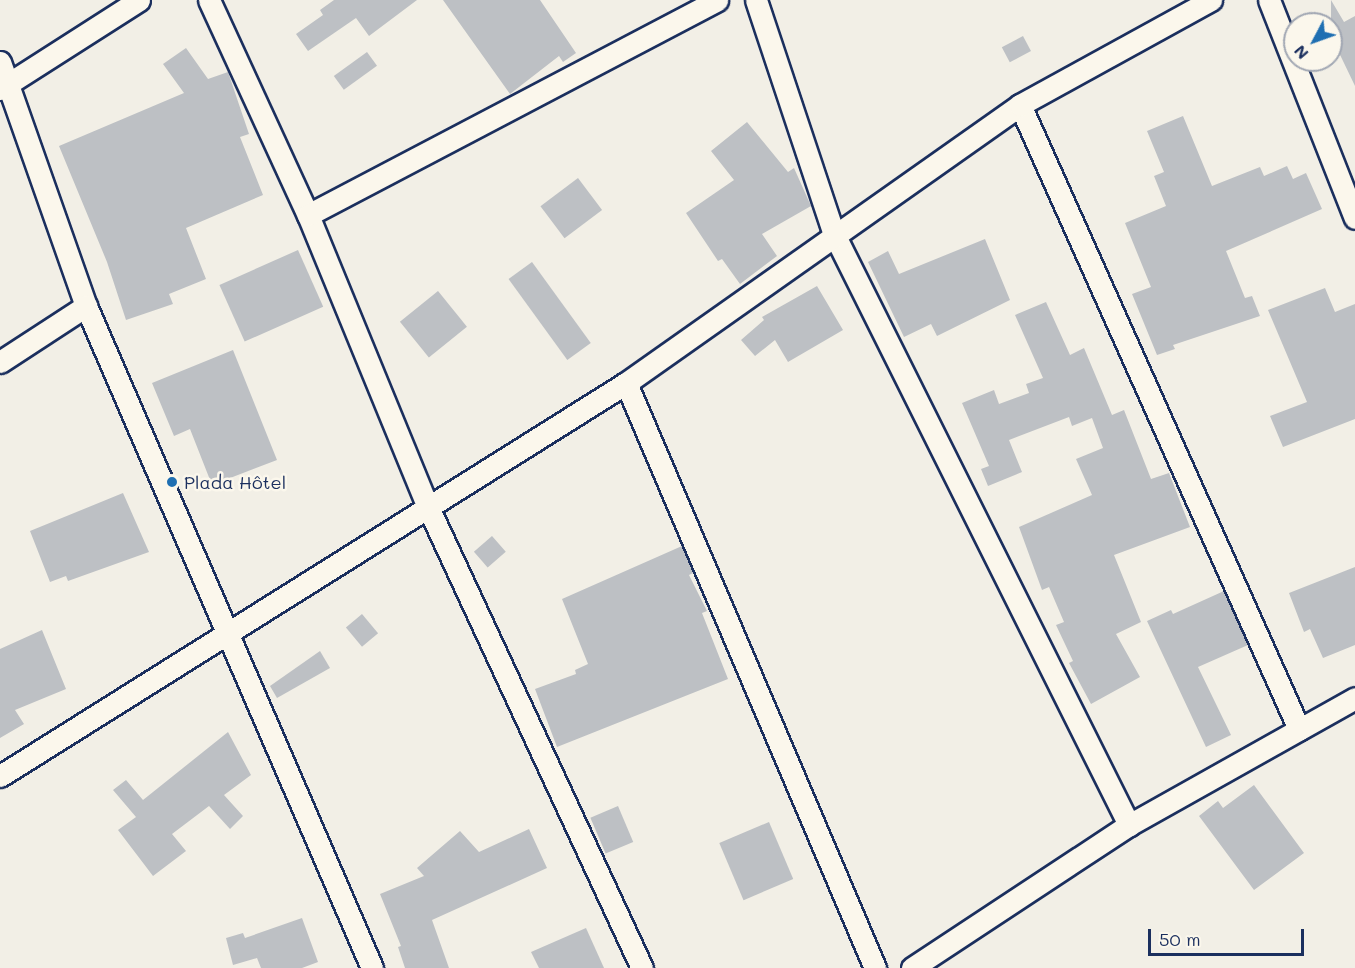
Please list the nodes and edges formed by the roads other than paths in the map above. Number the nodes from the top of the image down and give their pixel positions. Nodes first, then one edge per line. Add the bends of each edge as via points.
1 (139, 0) edge
2 (209, 0) edge
3 (717, 0) edge
4 (756, 0) edge
5 (1211, 0) edge
6 (1269, 0) edge
7 (0, 62) edge
8 (3, 88) edge
9 (1020, 105) junction
10 (308, 215) junction
11 (1355, 218) edge
12 (834, 234) junction
13 (86, 306) junction
14 (0, 362) edge
15 (626, 383) junction
16 (428, 507) junction
17 (227, 633) junction
18 (1355, 698) edge
19 (1299, 729) junction
20 (0, 776) edge
21 (1129, 825) junction
22 (372, 968) edge
23 (642, 968) edge
24 (875, 968) edge
25 (912, 968) edge

1 - 8 street
2 - 10 street
3 - 10 street
4 - 12 street
5 - 9 street
6 - 11 street
7 - 8 street
8 - 13 street
9 - 12 street
9 - 19 street
10 - 16 street
12 - 15 street
12 - 21 street
13 - 14 street
13 - 17 street
15 - 16 street
15 - 24 street
16 - 17 street
16 - 23 street
17 - 20 street
17 - 22 street
18 - 19 street
19 - 21 street
21 - 25 street

